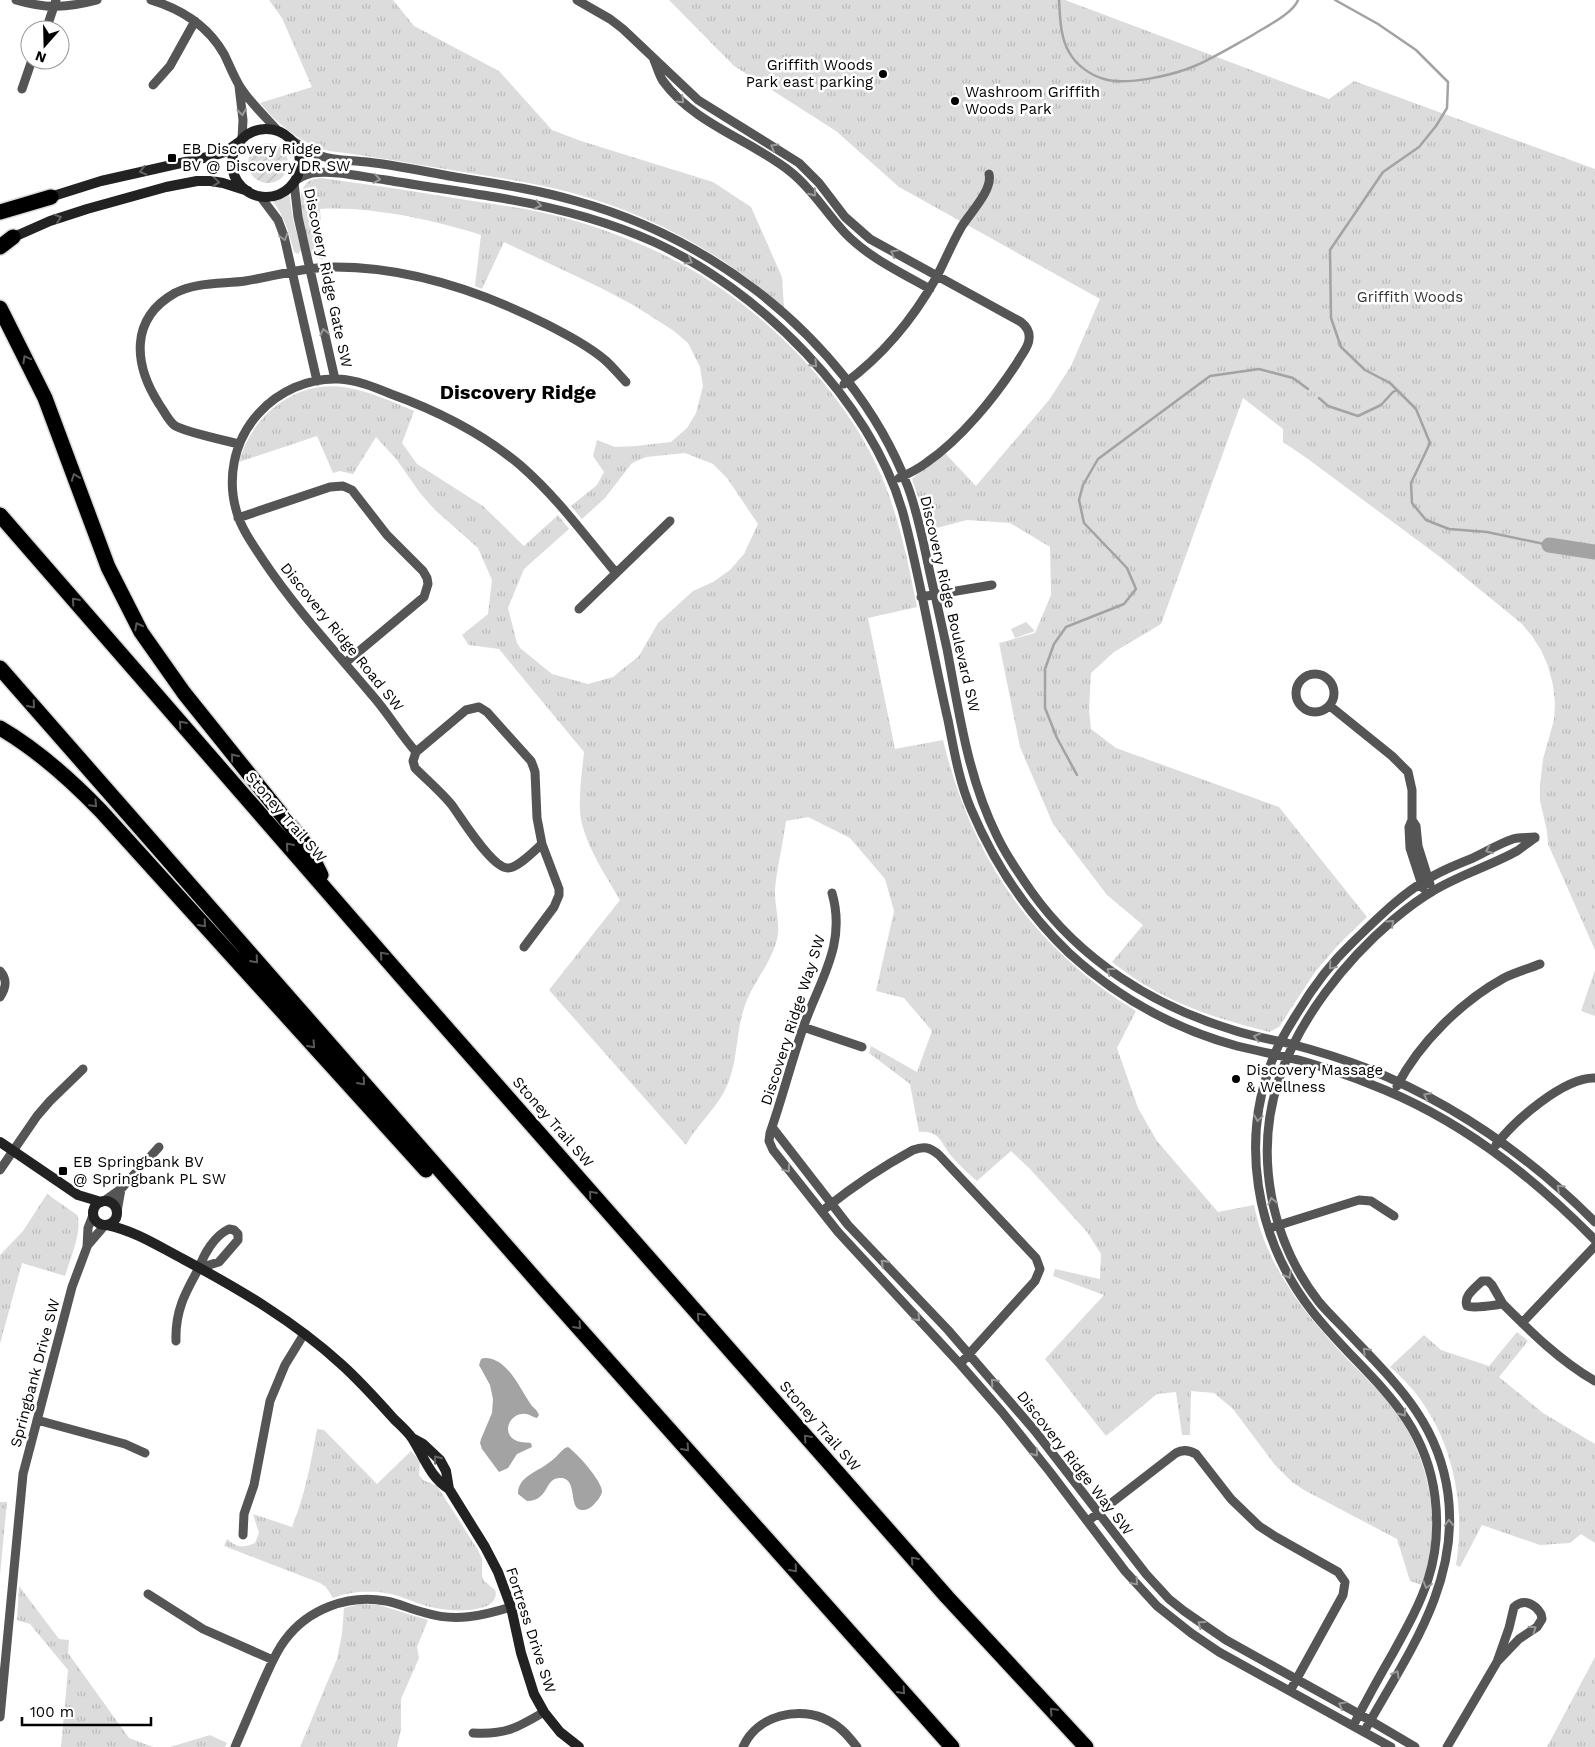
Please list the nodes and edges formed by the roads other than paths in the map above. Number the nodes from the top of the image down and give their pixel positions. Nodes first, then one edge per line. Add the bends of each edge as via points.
1 (16, 0) edge
2 (97, 0) edge
3 (151, 0) edge
4 (577, 0) edge
5 (55, 4) edge
6 (49, 20) edge
7 (195, 21) junction
8 (654, 60) junction
9 (29, 70) edge
10 (153, 85) dead end
11 (239, 85) junction
12 (22, 89) dead end
13 (279, 132) junction
14 (289, 138) junction
15 (241, 141) junction
16 (989, 174) dead end
17 (295, 182) junction
18 (248, 191) junction
19 (51, 196) junction
20 (260, 196) junction
21 (0, 212) edge
22 (0, 218) edge
23 (7, 240) edge
24 (0, 247) edge
25 (310, 268) junction
26 (293, 271) junction
27 (937, 276) junction
28 (930, 288) junction
29 (0, 308) edge
30 (0, 316) edge
31 (16, 340) junction
32 (335, 379) junction
33 (321, 380) junction
34 (848, 381) junction
35 (626, 382) dead end
36 (837, 389) junction
37 (239, 444) junction
38 (903, 476) junction
39 (892, 480) junction
40 (0, 515) edge
41 (238, 518) junction
42 (670, 521) dead end
43 (616, 573) junction
44 (992, 585) dead end
45 (935, 595) junction
46 (921, 598) junction
47 (579, 609) dead end
48 (345, 663) junction
49 (0, 668) edge
50 (1330, 706) junction
51 (958, 707) junction
52 (945, 710) junction
53 (0, 728) edge
54 (416, 752) junction
55 (983, 804) junction
56 (971, 808) junction
57 (542, 844) junction
58 (1425, 881) junction
59 (832, 893) dead end
60 (1429, 893) junction
61 (1033, 894) junction
62 (332, 896) junction
63 (1024, 902) junction
64 (524, 947) dead end
65 (1347, 948) junction
66 (1355, 956) junction
67 (1540, 964) dead end
68 (0, 971) edge
69 (0, 997) edge
70 (1169, 1006) junction
71 (1163, 1018) junction
72 (804, 1027) junction
73 (1280, 1042) junction
74 (1293, 1045) junction
75 (862, 1047) dead end
76 (1274, 1054) junction
77 (1287, 1057) junction
78 (83, 1069) dead end
79 (1595, 1078) edge
80 (1399, 1082) junction
81 (1393, 1093) junction
82 (772, 1126) junction
83 (1500, 1140) junction
84 (0, 1142) edge
85 (159, 1147) dead end
86 (13, 1150) junction
87 (1492, 1150) junction
88 (1267, 1162) junction
89 (1256, 1163) junction
90 (0, 1170) edge
91 (121, 1189) junction
92 (78, 1195) junction
93 (102, 1202) junction
94 (831, 1204) junction
95 (117, 1212) junction
96 (821, 1213) junction
97 (93, 1214) junction
98 (1394, 1216) dead end
99 (1595, 1222) edge
100 (106, 1225) junction
101 (1278, 1226) junction
102 (1268, 1229) junction
103 (138, 1235) junction
104 (1595, 1240) edge
105 (86, 1246) junction
106 (1595, 1246) edge
107 (199, 1268) junction
108 (900, 1279) junction
109 (890, 1288) junction
110 (545, 1290) junction
111 (1503, 1304) dead end
112 (1322, 1305) junction
113 (1313, 1313) junction
114 (1522, 1323) junction
115 (304, 1334) junction
116 (176, 1341) dead end
117 (970, 1354) junction
118 (960, 1364) junction
119 (1383, 1369) junction
120 (1374, 1378) junction
121 (1595, 1380) edge
122 (37, 1420) junction
123 (1035, 1431) junction
124 (1024, 1440) junction
125 (145, 1453) dead end
126 (1100, 1513) junction
127 (1088, 1521) junction
128 (243, 1535) dead end
129 (148, 1594) dead end
130 (511, 1607) junction
131 (1184, 1611) junction
132 (1176, 1622) junction
133 (3, 1655) edge
134 (273, 1660) junction
135 (1497, 1662) junction
136 (1296, 1679) junction
137 (1290, 1691) junction
138 (544, 1712) junction
139 (1359, 1714) junction
140 (0, 1717) edge
141 (1370, 1720) junction
142 (1353, 1726) junction
143 (1364, 1732) junction
144 (473, 1733) dead end
145 (743, 1746) edge
146 (235, 1747) edge
147 (579, 1747) edge
148 (857, 1747) edge
149 (952, 1747) edge
150 (1086, 1747) edge
151 (1391, 1747) edge
152 (1415, 1747) edge
153 (1447, 1747) edge

1 - 5 street
2 - 5 street via 75,6
3 - 7 street via 166,4
4 - 8 street via 623,29
5 - 6 street
7 - 10 street via 170,66
7 - 11 street via 218,45
27 -> 8 street via 870,239 846,217 819,182 799,163 698,100
8 -> 28 street via 662,80 681,101 785,168 810,189 854,242
9 - 12 street
11 - 13 street
11 -> 15 street via 243,120
13 - 14 street
13 - 15 street via 260,130
14 - 17 street via 300,158
14 - 34 street, Discovery Ridge Boulevard SW via 321,156 549,194 598,207 651,228 710,258 761,294 806,335
15 - 18 street via 232,164 237,180
15 -> 19 street via 212,156 101,181
16 - 27 street via 989,186 962,226
17 - 20 street via 275,196
17 - 25 street, Discovery Ridge Gate SW via 298,217
17 -> 36 street, Discovery Ridge Boulevard SW via 306,174 315,173 358,176 533,204 617,227 657,243 726,284 789,336
18 - 20 street
23 -> 18 street via 50,221 166,187 197,181 223,183
19 - 21 highway
19 - 22 street
20 -> 26 street via 278,220
23 - 24 highway
25 - 26 street
32 -> 25 street, Discovery Ridge Gate SW
25 - 35 street via 399,273 482,295 591,349
26 - 33 street
26 - 37 street via 180,291 161,304 143,331 139,352 142,370 152,393 172,423 178,428
27 - 28 street
27 - 38 street via 1024,324 1029,332 1029,341 998,390 964,428 927,463
28 - 34 street via 887,346
29 - 31 highway
30 - 31 highway
62 -> 31 highway via 306,845 184,693 141,632 108,567 45,398
32 - 33 street, Discovery Ridge Road SW
32 - 43 street, Discovery Ridge Road SW via 365,384 409,400 483,438 520,466 558,502
33 - 37 street, Discovery Ridge Road SW via 298,386 274,399 257,415
34 - 36 street
34 - 38 street, Discovery Ridge Boulevard SW via 875,422
36 - 39 street, Discovery Ridge Boulevard SW via 870,438
37 - 41 street, Discovery Ridge Road SW via 232,480
38 - 39 street
38 - 45 street, Discovery Ridge Boulevard SW via 920,524
39 - 46 street, Discovery Ridge Boulevard SW via 908,533
62 -> 40 highway, Stoney Trail SW
41 - 48 street, Discovery Ridge Road SW via 279,583
41 - 48 street via 343,486 352,490 398,548 425,574 428,584 424,597
42 - 43 street
43 - 47 street
44 - 45 street
45 - 46 street
45 - 51 street, Discovery Ridge Boulevard SW
46 - 52 street, Discovery Ridge Boulevard SW
48 - 54 street, Discovery Ridge Road SW
49 -> 110 highway
50 - 50 street via 1335,694 1327,677 1309,674 1299,682 1297,699 1303,708 1314,712
50 - 58 street via 1408,772 1412,790 1410,848
51 - 52 street
51 - 55 street, Discovery Ridge Boulevard SW
52 - 56 street, Discovery Ridge Boulevard SW
53 -> 110 highway via 74,784 101,811 484,1234
54 - 57 street via 415,768 450,803 496,863 506,868 514,867
54 - 57 street via 466,710 475,707 484,710 533,766
55 - 56 street
55 - 61 street, Discovery Ridge Boulevard SW via 997,838
56 - 63 street, Discovery Ridge Boulevard SW via 991,850
57 - 64 street via 559,895 554,908
58 - 60 street
60 -> 58 street via 1517,851 1535,838 1514,838
58 - 65 street via 1389,908
59 - 72 street, Discovery Ridge Way SW via 838,921 834,944
66 -> 60 street via 1393,920
61 - 63 street
70 -> 61 street, Discovery Ridge Boulevard SW via 1110,971 1074,940
150 -> 62 highway, Stoney Trail SW via 940,1589
63 - 71 street, Discovery Ridge Boulevard SW via 1089,970
65 - 66 street
65 -> 73 street via 1314,986
66 - 74 street via 1323,995
67 - 80 street via 1502,979 1462,1008 1436,1031 1411,1061
68 - 69 street via 6,982
70 - 71 street
73 -> 70 street, Discovery Ridge Boulevard SW via 1202,1021
71 - 76 street, Discovery Ridge Boulevard SW via 1236,1045
72 - 75 street
72 - 82 street, Discovery Ridge Way SW
73 - 74 street, Discovery Ridge Boulevard SW
73 - 76 street
74 - 77 street
74 - 80 street, Discovery Ridge Boulevard SW
76 - 77 street, Discovery Ridge Boulevard SW
76 -> 89 street via 1260,1109
77 - 81 street, Discovery Ridge Boulevard SW
77 - 88 street via 1271,1112
78 - 86 street via 50,1101
79 - 83 street via 1579,1081 1551,1095 1533,1107
80 - 81 street
83 -> 80 street, Discovery Ridge Boulevard SW
81 - 87 street, Discovery Ridge Boulevard SW via 1442,1118
82 - 94 street, Discovery Ridge Way SW
82 -> 96 street, Discovery Ridge Way SW via 769,1137 773,1150
83 - 87 street
99 -> 83 street, Discovery Ridge Boulevard SW via 1554,1182
84 - 86 street
85 - 91 street
86 - 90 street
86 - 92 street
87 - 104 street, Discovery Ridge Boulevard SW via 1534,1182
88 - 89 street
101 -> 88 street
89 - 102 street
91 - 93 street
91 - 95 street
92 - 93 street
92 - 97 street
93 - 95 street via 114,1205
93 - 97 street
94 - 96 street
108 -> 94 street, Discovery Ridge Way SW
94 - 117 street via 877,1170 924,1147 939,1155 1008,1227 1036,1258 1039,1276
95 - 100 street via 113,1222
95 - 103 street
96 - 109 street, Discovery Ridge Way SW
97 - 100 street via 96,1222
97 - 105 street, Springbank Drive SW
98 - 101 street via 1371,1201 1359,1200
100 - 103 street
100 - 105 street, Springbank Drive SW
101 - 102 street
101 - 112 street via 1297,1268
102 -> 113 street via 1290,1280
103 - 107 street, Fortress Drive SW
105 - 122 street, Springbank Drive SW
106 - 114 street
107 - 107 street via 219,1262 238,1240 236,1232 229,1229 224,1232 205,1253
107 - 115 street, Fortress Drive SW
107 - 116 street via 178,1312
108 - 109 street
108 - 117 street, Discovery Ridge Way SW
109 -> 118 street, Discovery Ridge Way SW
110 -> 149 highway
111 - 114 street
112 - 113 street
119 -> 112 street
113 - 120 street
114 - 121 street via 1556,1354
115 - 128 street via 285,1365 270,1400 254,1485 244,1514
115 - 130 street, Fortress Drive SW via 341,1364 412,1438 440,1460 446,1471 449,1490 493,1563
117 - 118 street
123 -> 117 street, Discovery Ridge Way SW
118 - 124 street, Discovery Ridge Way SW
119 - 120 street
141 -> 119 street via 1433,1604 1446,1563 1450,1523 1448,1494 1436,1447 1414,1405
120 -> 139 street via 1396,1403 1422,1447 1432,1482 1437,1524 1433,1564 1423,1595
122 - 125 street via 125,1444
122 - 133 street, Springbank Drive SW via 21,1488
123 - 124 street
123 - 126 street, Discovery Ridge Way SW
124 -> 127 street, Discovery Ridge Way SW
126 - 127 street
126 - 131 street, Discovery Ridge Way SW via 1146,1574
126 - 136 street via 1184,1450 1200,1457 1231,1499 1260,1526 1338,1572 1344,1582 1343,1595
127 -> 132 street, Discovery Ridge Way SW via 1136,1584
129 - 134 street via 202,1629
130 - 134 street via 461,1618 437,1616 386,1601 364,1599 343,1602 318,1611 297,1626
130 - 138 street, Fortress Drive SW via 534,1694
131 - 132 street
136 -> 131 street, Discovery Ridge Way SW via 1226,1640
132 - 137 street, Discovery Ridge Way SW via 1219,1652
133 - 140 street, Springbank Drive SW
134 - 146 street
135 -> 135 street via 1519,1639 1540,1624 1541,1614 1531,1604 1522,1602 1514,1607
135 - 153 street
136 - 137 street
139 -> 136 street, Discovery Ridge Way SW
137 - 142 street, Discovery Ridge Way SW
138 - 144 street via 514,1729 492,1734
138 - 147 street, Fortress Drive SW via 560,1732
139 - 141 street, Discovery Ridge Way SW
139 - 142 street
141 - 143 street
141 - 152 street, Discovery Ridge Way SW
142 - 143 street, Discovery Ridge Way SW
143 - 151 street, Discovery Ridge Way SW
145 - 148 street via 756,1730 770,1720 799,1713 816,1715 831,1722

